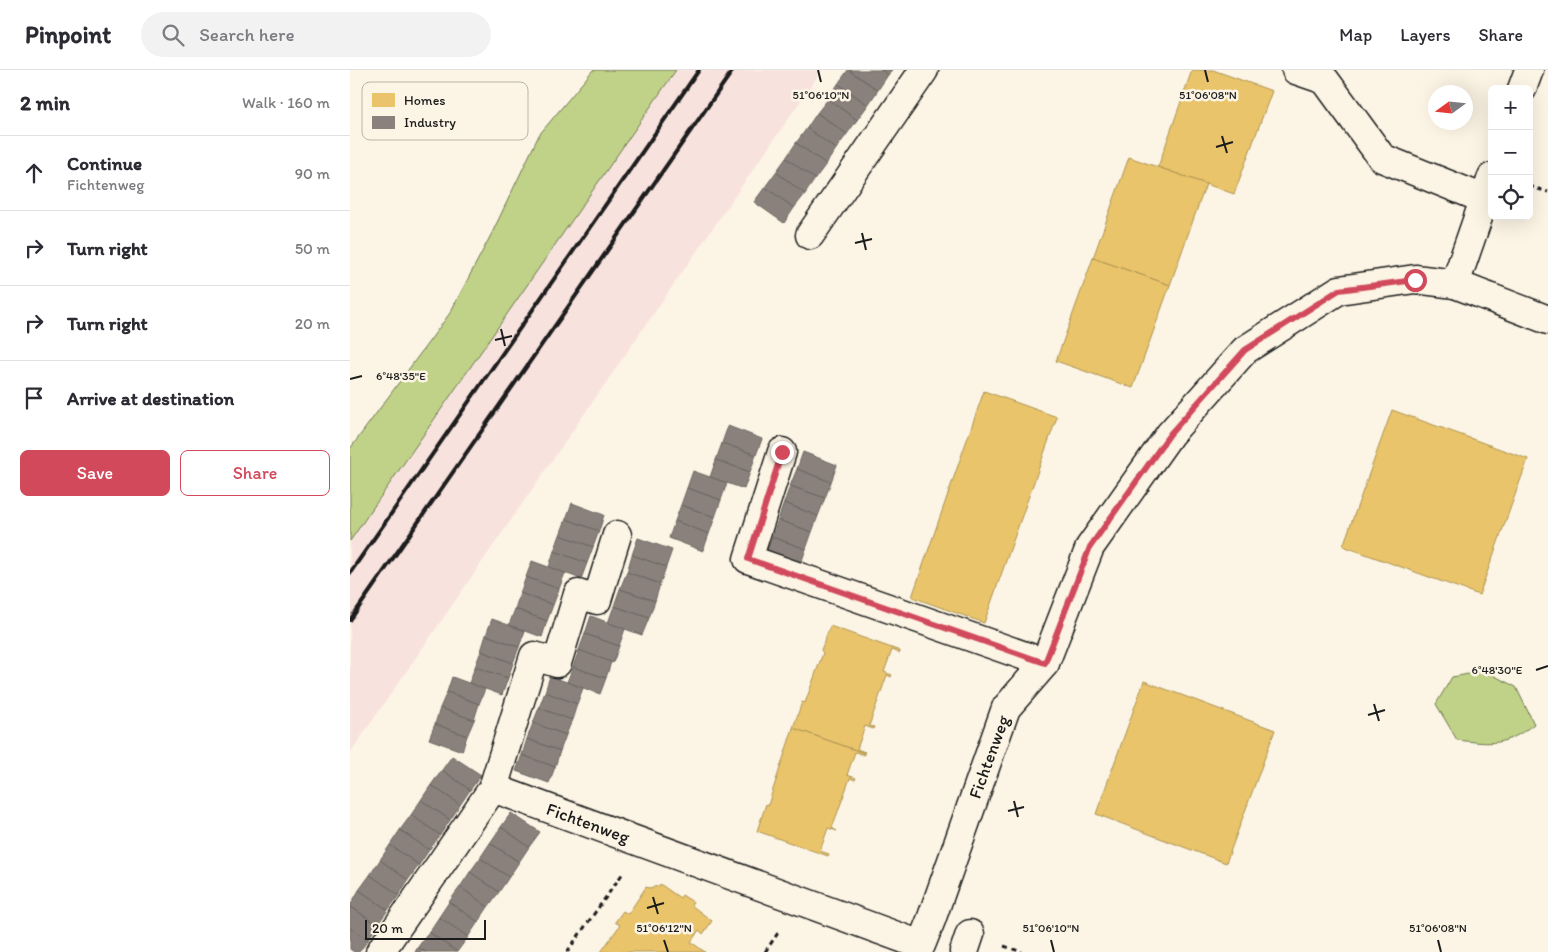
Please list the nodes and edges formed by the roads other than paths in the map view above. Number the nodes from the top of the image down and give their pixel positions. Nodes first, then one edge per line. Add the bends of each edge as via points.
1 (924, 70) edge
2 (1296, 70) edge
3 (1529, 70) edge
4 (1523, 85) edge
5 (1488, 188) edge
6 (810, 235) dead end
7 (1455, 284) junction
8 (1548, 320) edge
9 (782, 452) dead end
10 (617, 535) dead end
11 (1045, 663) junction
12 (493, 788) junction
13 (380, 952) edge

1 - 6 street
2 - 5 street via 1325,80 1382,158
3 - 4 street
5 - 7 street
7 - 8 street, Fichtenweg
7 - 11 street, Fichtenweg via 1415,280 1339,290 1245,350 1170,434 1090,547
9 - 11 street via 748,559
10 - 12 street via 597,600 578,594 557,663 534,656
11 - 12 street, Fichtenweg via 1006,708 921,945
12 - 13 street

